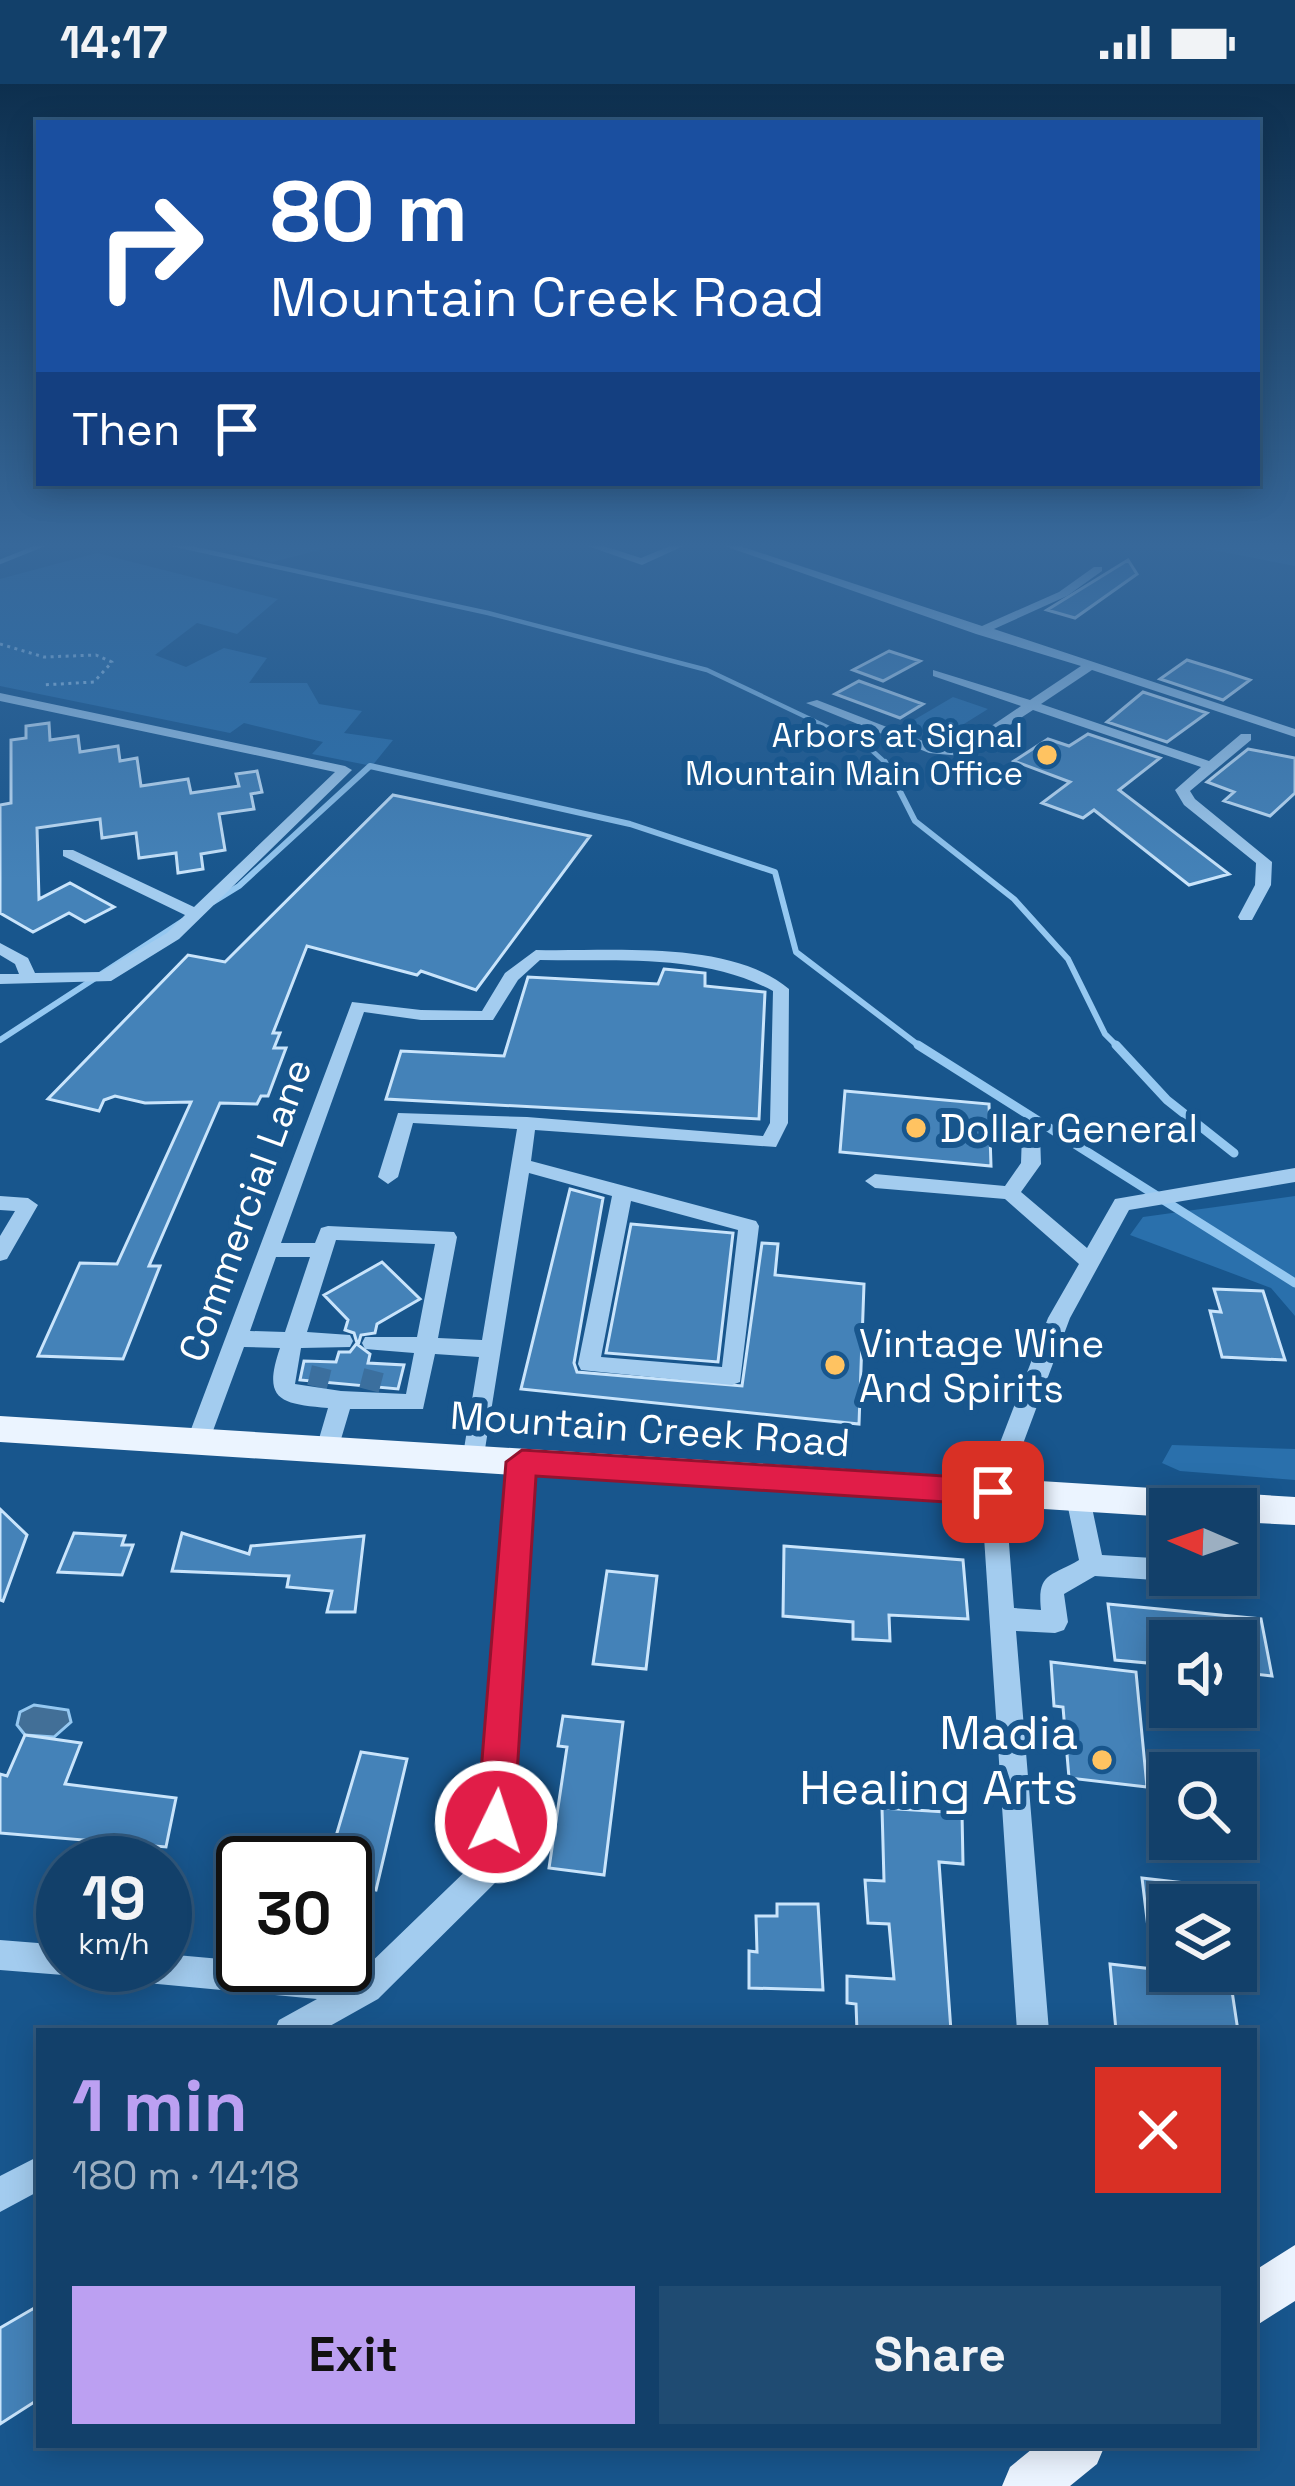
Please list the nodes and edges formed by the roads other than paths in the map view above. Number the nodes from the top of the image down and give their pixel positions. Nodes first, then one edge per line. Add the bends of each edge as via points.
1 (1055, 655) edge
2 (1089, 666) junction
3 (937, 673) dead end
4 (3, 699) edge
5 (812, 703) dead end
6 (1034, 706) junction
7 (1295, 733) edge
8 (1246, 737) dead end
9 (1209, 765) junction
10 (68, 853) dead end
11 (195, 914) junction
12 (1246, 916) dead end
13 (0, 948) edge
14 (28, 976) junction
15 (0, 979) edge
16 (527, 1123) junction
17 (1031, 1133) dead end
18 (522, 1165) junction
19 (1295, 1175) edge
20 (388, 1177) dead end
21 (875, 1181) dead end
22 (623, 1192) junction
23 (1010, 1193) junction
24 (0, 1203) edge
25 (268, 1250) junction
26 (323, 1250) junction
27 (0, 1254) edge
28 (1090, 1262) junction
29 (236, 1339) junction
30 (293, 1340) junction
31 (426, 1345) junction
32 (332, 1348) dead end
33 (491, 1349) junction
34 (376, 1350) dead end
35 (340, 1400) junction
36 (0, 1429) edge
37 (199, 1440) junction
38 (328, 1449) junction
39 (474, 1461) junction
40 (522, 1462) junction
41 (993, 1492) junction
42 (1078, 1498) junction
43 (1149, 1504) edge
44 (1257, 1509) edge
45 (1295, 1511) edge
46 (1092, 1565) junction
47 (1149, 1569) edge
48 (1002, 1619) junction
49 (0, 1955) edge
50 (36, 1958) edge
51 (372, 1983) edge
52 (360, 1992) edge
53 (295, 2028) edge
54 (1034, 2028) edge
55 (36, 2175) edge
56 (0, 2195) edge
57 (1295, 2270) edge
58 (1257, 2300) edge
59 (1074, 2448) edge
60 (1029, 2486) edge

1 - 2 street
2 - 6 street
2 - 7 street
3 - 6 street
4 - 11 street via 345,770
5 - 6 street via 949,752 972,748
6 - 9 street
8 - 9 street
9 - 12 street via 1183,796 1264,862 1263,885
10 - 11 street
11 - 14 street via 105,976
13 - 14 street via 22,961
14 - 15 street
16 - 18 street
16 - 20 street via 405,1117
16 - 25 street, Commercial Lane via 769,1143 779,1123 781,989 712,964 536,955 511,977 488,1016 358,1006
17 - 23 street via 1031,1164
18 - 22 street
18 - 33 street
19 - 28 street via 1122,1204
21 - 23 street
22 - 22 street via 749,1226 732,1376 589,1364
23 - 28 street
24 - 27 street via 28,1205
25 - 26 street
25 - 29 street, Commercial Lane
26 - 30 street
26 - 31 street via 328,1234 447,1237
28 - 41 street via 1059,1318
29 - 30 street
29 - 37 street, Commercial Lane
30 - 32 street
30 - 35 street via 283,1388
31 - 33 street
31 - 34 street
31 - 35 street via 415,1403
33 - 39 street
35 - 38 street
36 - 37 main road, Mountain Creek Road
37 - 38 main road, Mountain Creek Road
38 - 39 main road, Mountain Creek Road
39 - 40 main road, Mountain Creek Road
40 - 41 main road, Mountain Creek Road
40 - 51 street via 492,1866
41 - 42 main road, Mountain Creek Road
41 - 48 street
42 - 43 main road, Mountain Creek Road
42 - 46 street
44 - 45 main road, Mountain Creek Road
46 - 47 street
46 - 48 street via 1051,1589 1055,1622
48 - 54 street
49 - 50 street
52 - 53 street
55 - 56 street
57 - 58 main road
59 - 60 main road

